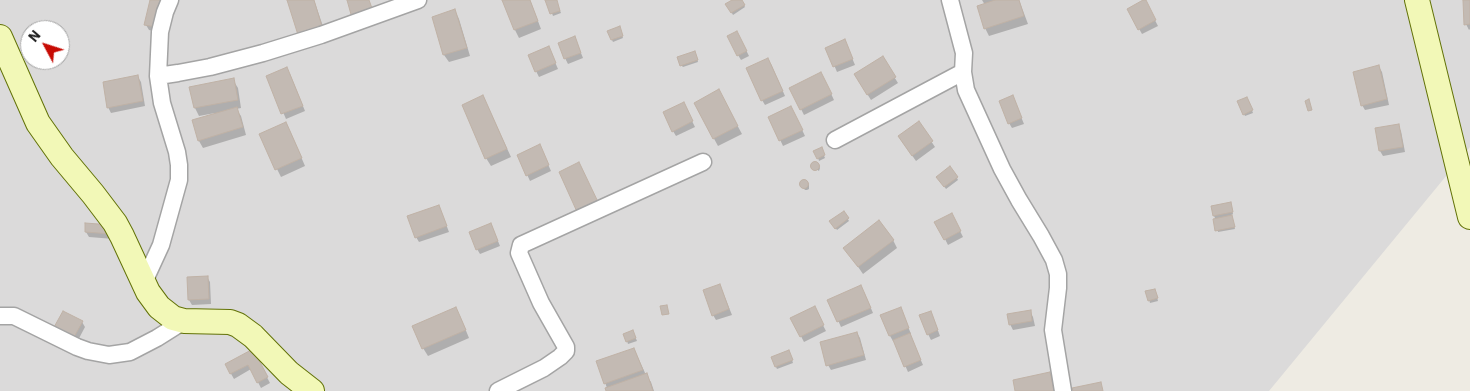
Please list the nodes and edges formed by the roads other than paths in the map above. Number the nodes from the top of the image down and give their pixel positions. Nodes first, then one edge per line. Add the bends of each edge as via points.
1 (170, 0) edge
2 (418, 0) edge
3 (950, 0) edge
4 (1417, 0) edge
5 (0, 37) edge
6 (963, 72) junction
7 (158, 76) junction
8 (835, 140) dead end
9 (704, 162) dead end
10 (1470, 217) edge
11 (144, 282) junction
12 (0, 316) edge
13 (184, 321) junction
14 (312, 391) edge
15 (498, 391) edge
16 (1063, 391) edge

1 - 7 street via 160,32
2 - 7 street via 263,53
3 - 6 street via 964,53
4 - 10 street
5 - 11 street via 38,123 115,223
6 - 8 street
6 - 16 street via 966,90 982,124 1019,200 1054,260 1059,281 1053,330
7 - 11 street via 162,103 177,152 179,180 161,246
9 - 15 street via 521,245 519,253 535,290 566,349 564,355 544,368
11 - 13 street via 161,309
12 - 13 street via 14,316 77,347 110,355 130,352
13 - 14 street via 230,322 238,326

